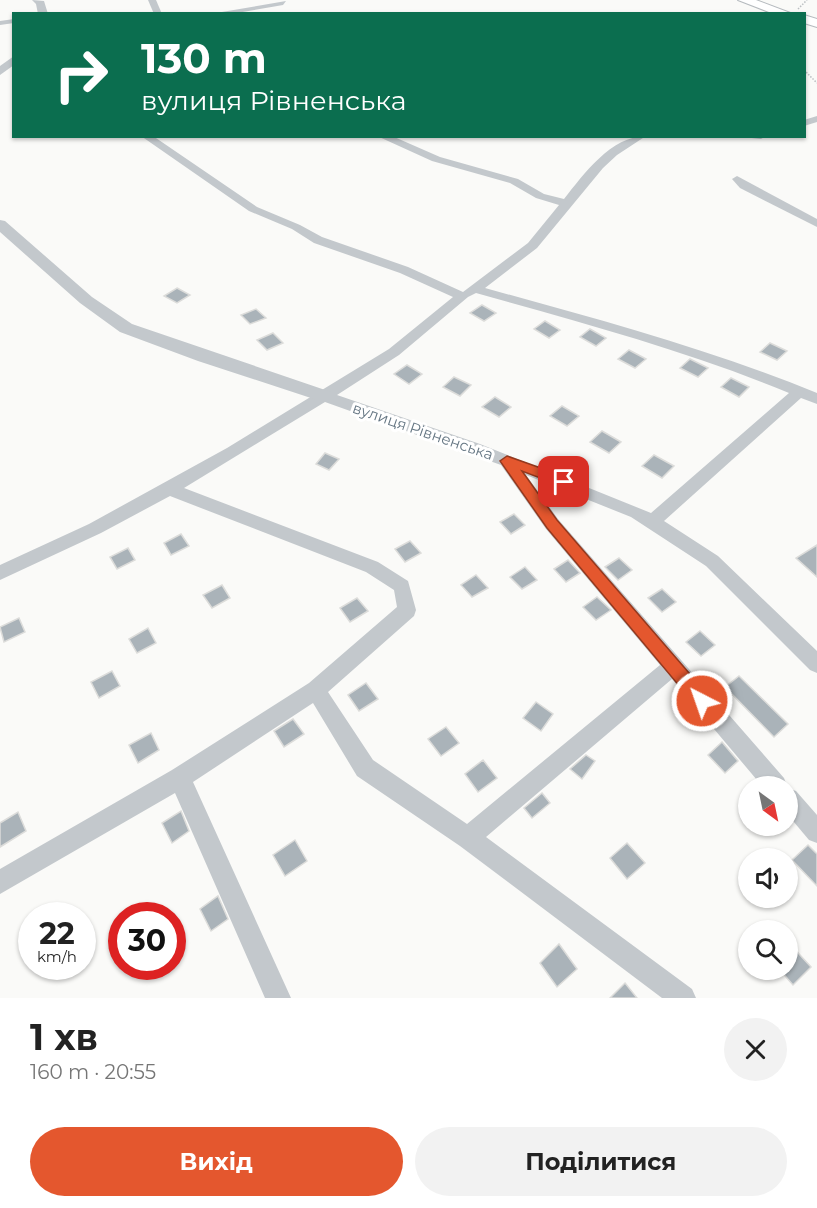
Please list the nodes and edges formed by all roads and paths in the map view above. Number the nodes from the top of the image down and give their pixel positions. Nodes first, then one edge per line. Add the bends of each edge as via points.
1 (744, 0) edge
2 (807, 0) edge
3 (284, 3) edge
4 (226, 12) edge
5 (789, 12) edge
6 (806, 72) edge
7 (817, 83) edge
8 (149, 138) edge
9 (387, 138) edge
10 (636, 138) edge
11 (737, 179) dead end
12 (567, 204) junction
13 (0, 224) edge
14 (817, 224) edge
15 (475, 289) junction
16 (462, 296) junction
17 (799, 392) junction
18 (324, 396) junction
19 (817, 399) edge
20 (507, 461) junction
21 (170, 489) junction
22 (652, 522) junction
23 (0, 573) edge
24 (817, 664) edge
25 (672, 667) junction
26 (316, 690) junction
27 (767, 776) edge
28 (180, 778) junction
29 (798, 810) edge
30 (817, 832) edge
31 (468, 838) junction
32 (0, 882) edge
33 (278, 998) edge
34 (683, 998) edge

1 - 5 main road
2 - 5 path
3 - 4 street
6 - 7 path
8 - 16 street via 253,209 318,240 404,270
9 - 12 street
10 - 12 street via 619,147
11 - 14 street
12 - 15 street via 531,246
13 - 18 street via 86,300 126,328
15 - 16 street
15 - 17 street via 656,340 747,369
16 - 18 street via 394,352
17 - 19 street
17 - 22 street
18 - 20 street, вулиця Рівненська
18 - 21 street
20 - 22 street, вулиця Рівненська via 602,496
20 - 25 street via 552,524
21 - 23 street via 64,545
21 - 26 street via 372,567 402,586 407,610
22 - 24 street, вулиця Рівненська via 712,561
25 - 27 street
25 - 31 street
26 - 28 street
26 - 31 street via 365,768
28 - 32 street
28 - 33 street
29 - 30 street
31 - 34 street

